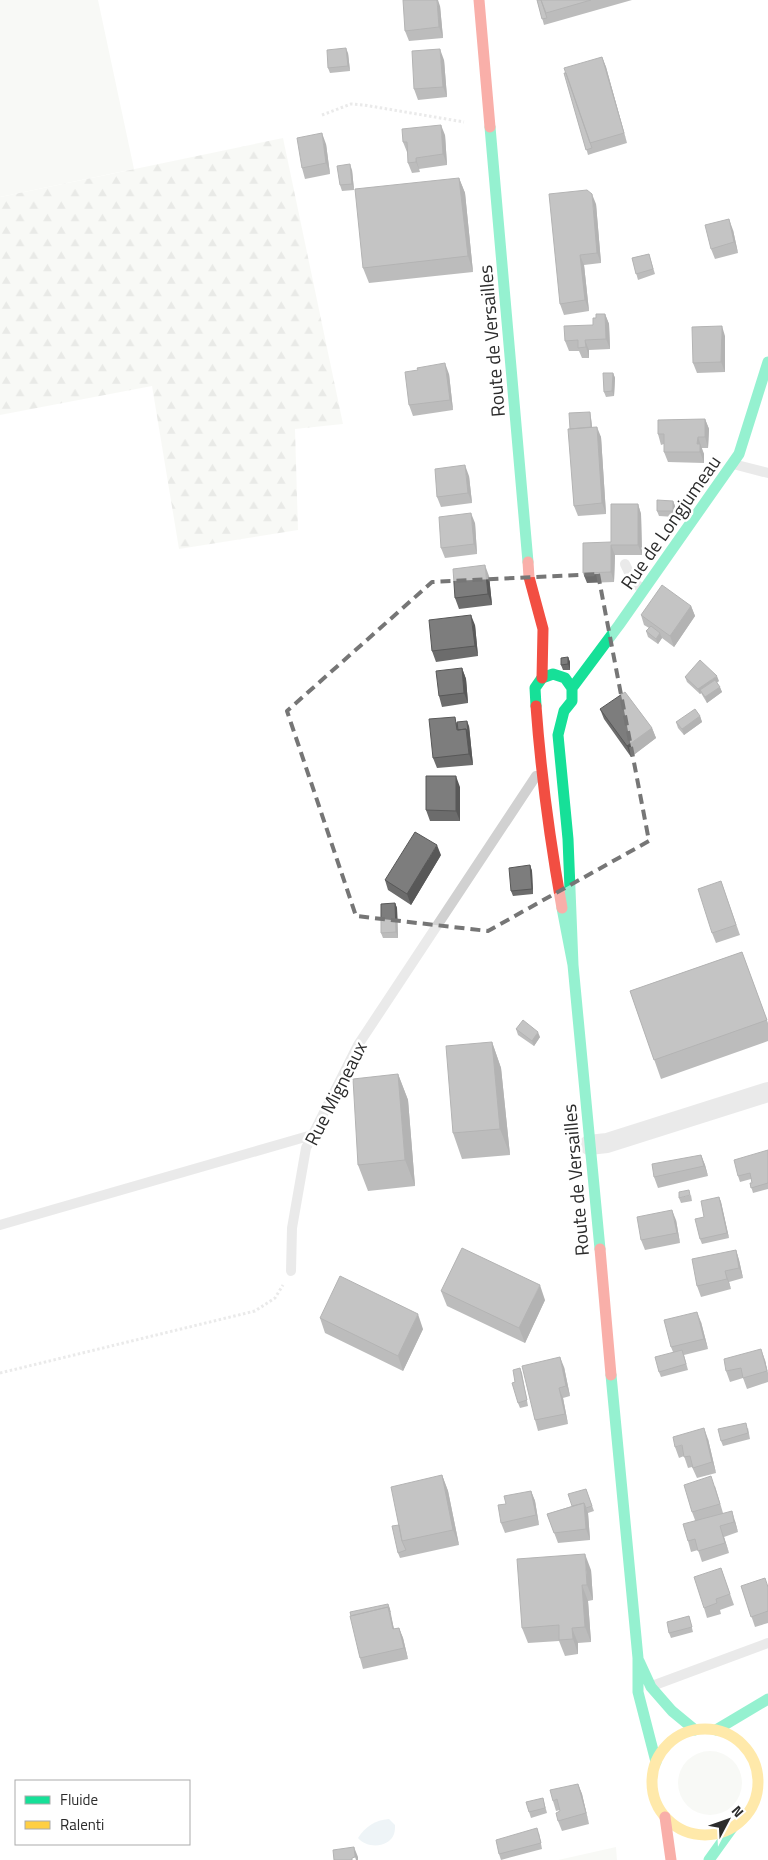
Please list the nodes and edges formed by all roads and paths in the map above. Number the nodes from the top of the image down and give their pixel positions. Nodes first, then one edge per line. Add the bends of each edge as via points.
1 (479, 0) edge
2 (322, 115) dead end
3 (490, 124) junction
4 (768, 362) edge
5 (732, 464) junction
6 (768, 473) edge
7 (625, 564) dead end
8 (644, 590) junction
9 (542, 678) junction
10 (572, 688) junction
11 (534, 700) junction
12 (555, 712) junction
13 (540, 768) junction
14 (573, 964) junction
15 (768, 1092) edge
16 (312, 1136) junction
17 (589, 1145) junction
18 (0, 1225) edge
19 (291, 1271) joint
20 (0, 1373) edge
21 (768, 1643) edge
22 (638, 1658) junction
23 (651, 1687) junction
24 (768, 1699) edge
25 (695, 1730) junction
26 (716, 1730) junction
27 (764, 1751) dead end
28 (656, 1762) junction
29 (755, 1764) junction
30 (665, 1817) junction
31 (732, 1828) junction
32 (671, 1860) edge
33 (709, 1860) edge

1 - 3 main road, Route de Versailles
2 - 3 path via 351,104 364,104 455,122
3 - 9 main road, Route de Versailles via 529,577 543,629
4 - 5 main road, Rue de Longjumeau via 739,454
5 - 6 lane
5 - 8 main road, Rue de Longjumeau
7 - 8 lane via 634,583
8 - 10 main road, Rue de Longjumeau
9 - 10 main road via 553,674 565,678
9 - 11 main road via 534,688
10 - 12 main road via 572,701
11 - 12 main road via 542,710
11 - 13 main road, Route de Versailles
12 - 14 main road via 568,838
13 - 14 main road, Route de Versailles
13 - 16 lane, Rue Migneaux via 358,1045
14 - 17 main road, Route de Versailles
15 - 17 street via 607,1144
16 - 18 lane
16 - 19 lane, Rue Migneaux via 306,1148 292,1228
17 - 22 main road, Route de Versailles
19 - 20 path via 275,1298 256,1311
21 - 23 lane
22 - 23 main road, Route de Versailles
22 - 28 main road, Route de Versailles via 638,1692
23 - 25 main road, Route de Versailles
24 - 26 main road
25 - 26 main road
25 - 28 main road via 679,1736 665,1747
26 - 29 main road via 732,1737 746,1749
27 - 29 main road
28 - 30 main road via 652,1781 655,1800
29 - 31 main road via 758,1778 754,1800 744,1819
30 - 31 main road via 676,1827 704,1836
30 - 32 main road
31 - 33 main road

